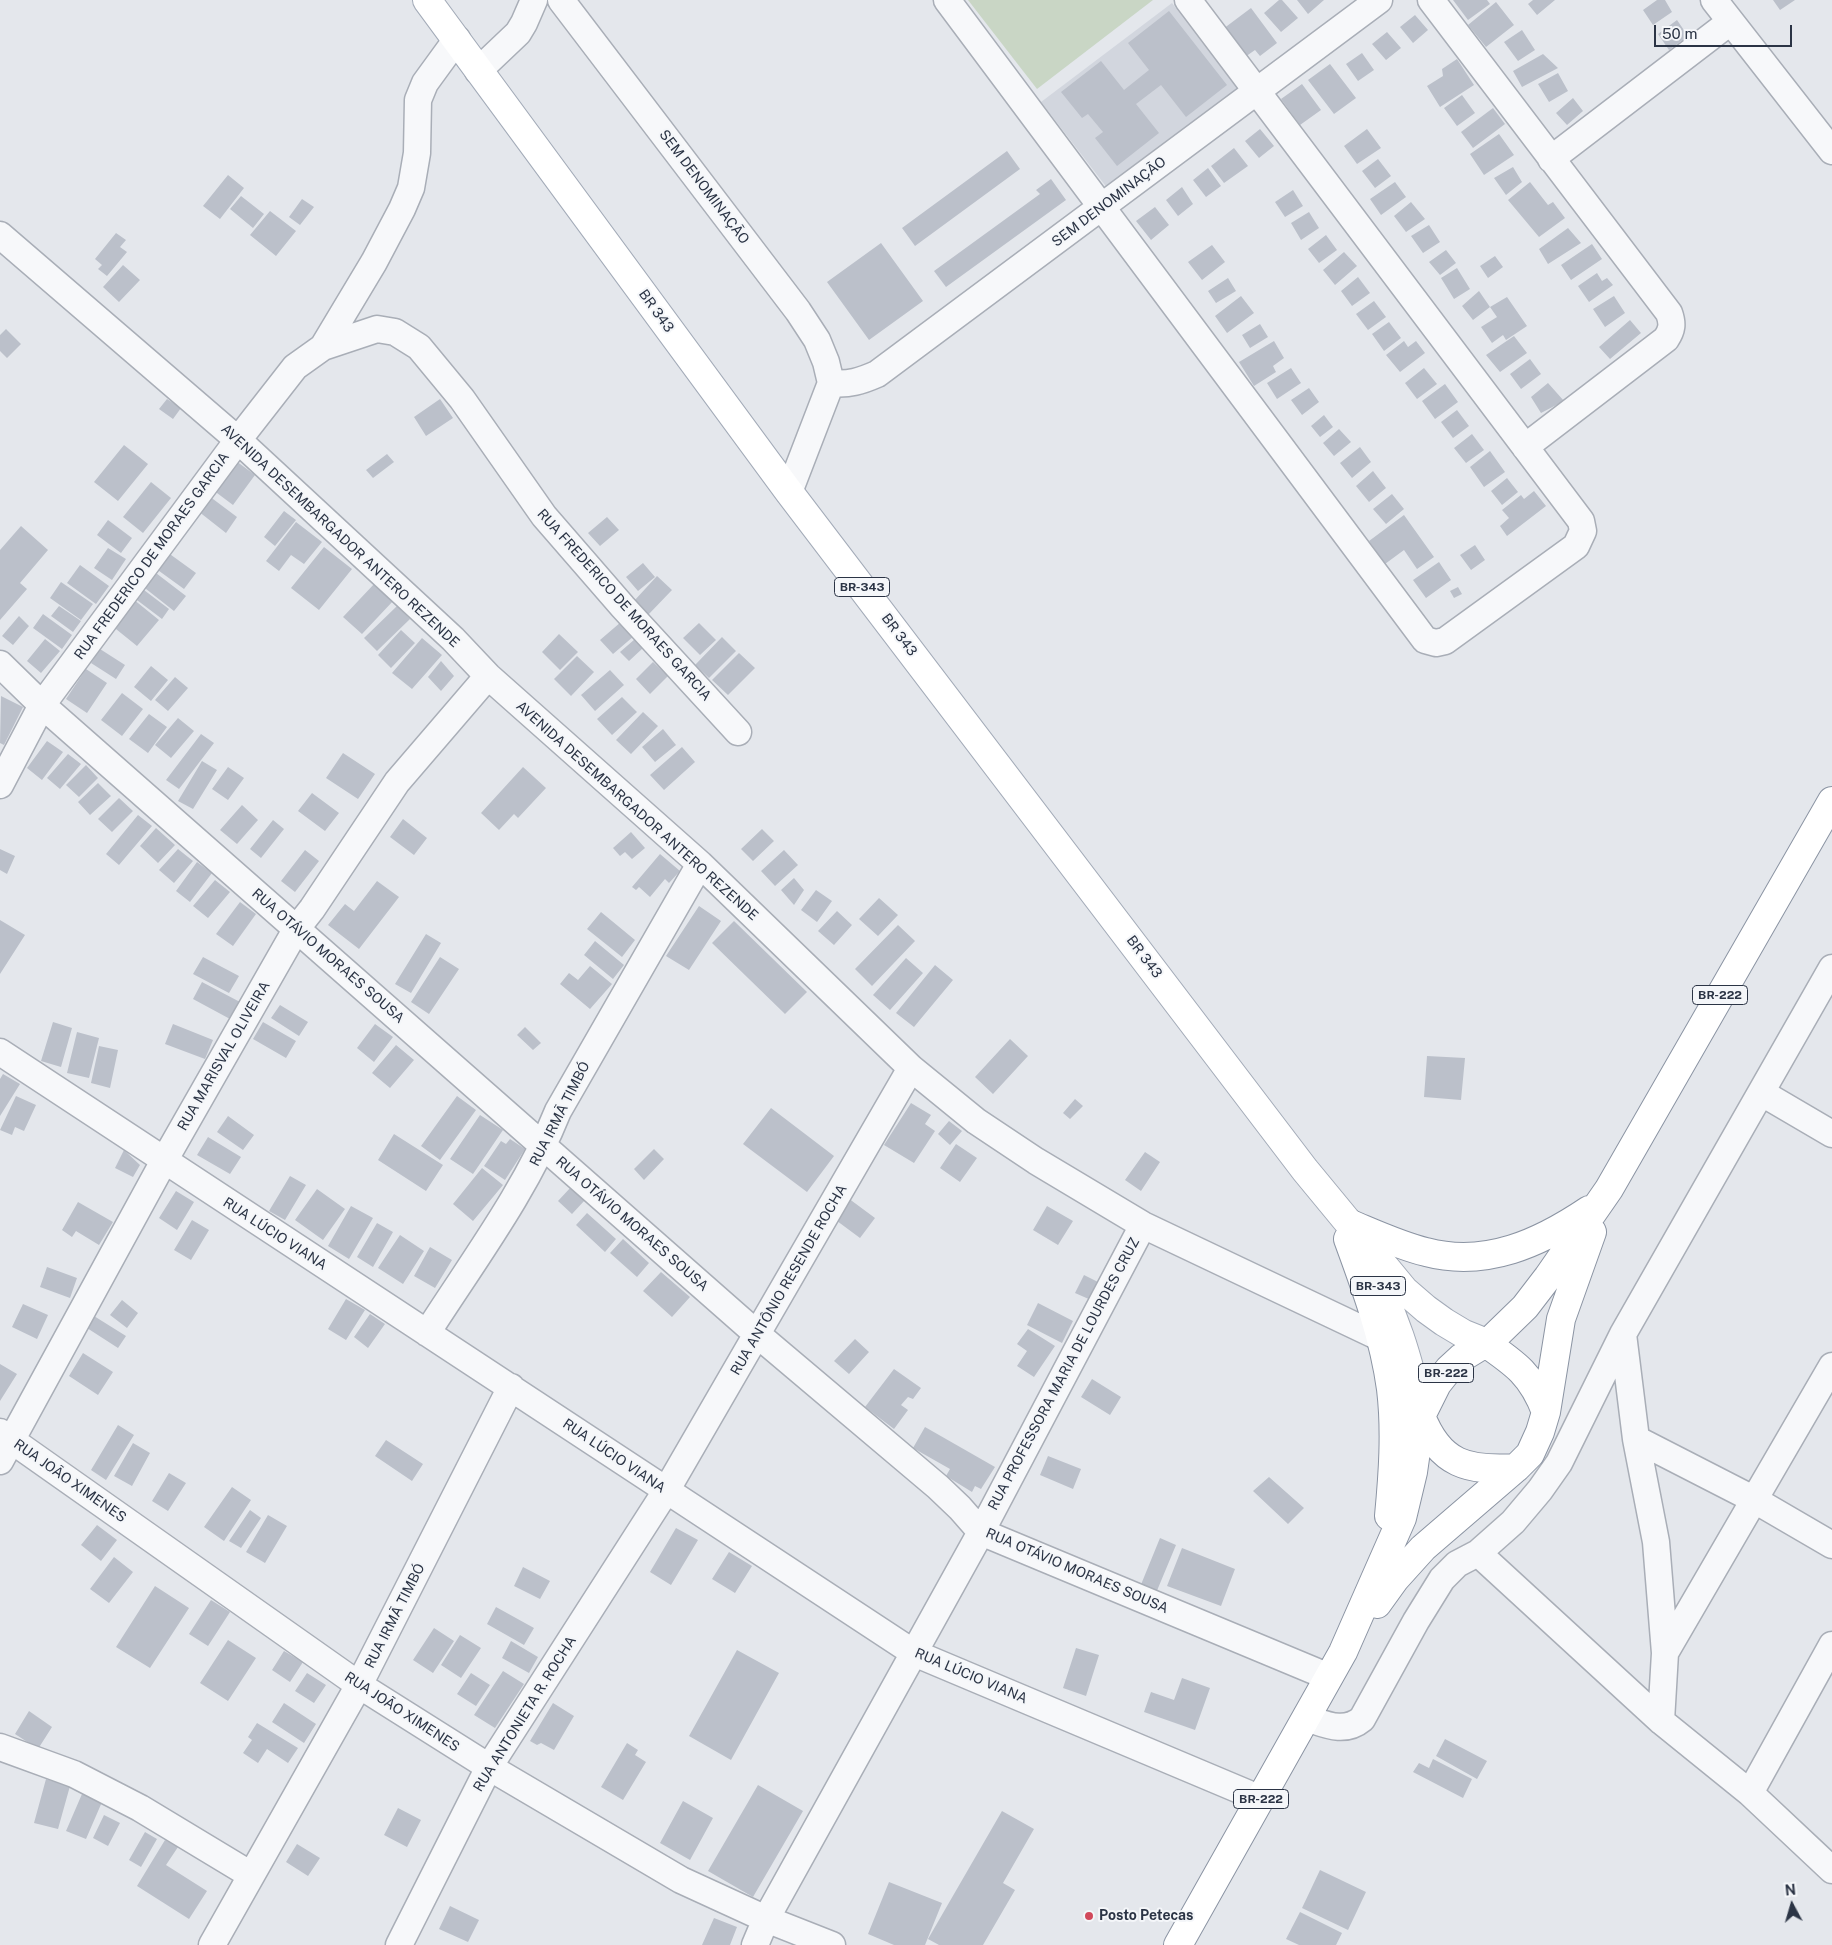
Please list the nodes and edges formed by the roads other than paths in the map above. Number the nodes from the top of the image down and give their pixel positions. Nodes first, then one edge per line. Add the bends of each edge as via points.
1 (427, 0) edge
2 (534, 0) edge
3 (562, 0) edge
4 (947, 0) edge
5 (1188, 0) edge
6 (1379, 0) edge
7 (1431, 0) edge
8 (1714, 0) edge
9 (1730, 22) junction
10 (456, 39) junction
11 (478, 71) junction
12 (1256, 91) junction
13 (1832, 151) edge
14 (1551, 160) junction
15 (1102, 208) junction
16 (0, 234) edge
17 (323, 346) junction
18 (831, 383) junction
19 (238, 440) junction
20 (1526, 447) junction
21 (789, 492) junction
22 (0, 664) edge
23 (488, 676) junction
24 (42, 705) junction
25 (738, 732) dead end
26 (0, 784) edge
27 (1832, 801) edge
28 (700, 864) junction
29 (297, 928) junction
30 (1832, 968) edge
31 (0, 1052) edge
32 (911, 1068) junction
33 (1762, 1093) junction
34 (1832, 1134) edge
35 (544, 1146) junction
36 (164, 1161) junction
37 (1604, 1196) junction
38 (1144, 1225) junction
39 (1350, 1231) junction
40 (427, 1333) junction
41 (758, 1334) junction
42 (1623, 1334) junction
43 (1381, 1338) junction
44 (1484, 1342) junction
45 (1832, 1366) edge
46 (511, 1387) junction
47 (1546, 1412) junction
48 (1421, 1416) junction
49 (1636, 1439) junction
50 (4, 1445) edge
51 (1516, 1468) junction
52 (666, 1491) junction
53 (1753, 1499) junction
54 (981, 1532) junction
55 (1832, 1545) edge
56 (1478, 1553) junction
57 (1386, 1556) junction
58 (1832, 1645) edge
59 (1343, 1652) junction
60 (914, 1653) junction
61 (1664, 1654) junction
62 (1329, 1677) junction
63 (360, 1685) junction
64 (1306, 1718) junction
65 (1661, 1721) junction
66 (0, 1747) edge
67 (489, 1767) junction
68 (1750, 1793) junction
69 (1261, 1799) junction
70 (1832, 1870) edge
71 (251, 1875) junction
72 (766, 1919) junction
73 (212, 1945) edge
74 (399, 1945) edge
75 (755, 1945) edge
76 (832, 1945) edge
77 (1178, 1945) edge

1 - 10 main road, BR 343 / BR-343
2 - 11 street via 518,33
3 - 18 street, SEM DENOMINAÇÃO via 798,311 817,340
4 - 15 street
5 - 12 street
6 - 12 street, SEM DENOMINAÇÃO
7 - 14 street
8 - 9 street
9 - 13 street
9 - 14 street
10 - 11 main road, BR 343 / BR-343
10 - 17 street via 425,83 418,100 417,153 411,188 402,209
11 - 21 main road, BR 343 / BR-343
12 - 15 street, SEM DENOMINAÇÃO
12 - 20 street
14 - 20 street via 1669,313 1672,326 1666,339
15 - 18 street, SEM DENOMINAÇÃO via 877,374 846,384
15 - 20 street via 1425,640 1436,644 1445,641 1576,546 1581,537 1581,521
16 - 19 street, AVENIDA DESEMBARGADOR ANTERO REZENDE
17 - 19 street, RUA FREDERICO DE MORAES GARCIA via 295,367
17 - 25 street, RUA FREDERICO DE MORAES GARCIA via 377,329 396,332 418,347 462,399 544,516
18 - 21 street
19 - 23 street, AVENIDA DESEMBARGADOR ANTERO REZENDE via 453,639
19 - 24 street, RUA FREDERICO DE MORAES GARCIA
21 - 39 main road, BR 343 / BR-343
22 - 24 street, RUA OTÁVIO MORAES SOUSA
23 - 28 street, AVENIDA DESEMBARGADOR ANTERO REZENDE
23 - 29 street, RUA MARISVAL OLIVEIRA via 397,782
24 - 26 street, RUA FREDERICO DE MORAES GARCIA
24 - 29 street, RUA OTÁVIO MORAES SOUSA
27 - 37 main road, BR-222
28 - 32 street, AVENIDA DESEMBARGADOR ANTERO REZENDE
28 - 35 street, RUA IRMÃ TIMBÓ via 558,1111
29 - 35 street, RUA OTÁVIO MORAES SOUSA
29 - 36 street, RUA MARISVAL OLIVEIRA
30 - 33 street
31 - 36 street, RUA LÚCIO VIANA
32 - 38 street, AVENIDA DESEMBARGADOR ANTERO REZENDE via 976,1121
32 - 41 street, RUA ANTÔNIO RESENDE ROCHA
33 - 34 street
33 - 42 street
35 - 40 street, RUA IRMÃ TIMBÓ
35 - 41 street, RUA OTÁVIO MORAES SOUSA
36 - 40 street, RUA LÚCIO VIANA
36 - 50 street, RUA MARISVAL OLIVEIRA
37 - 39 main road via 1566,1225 1541,1239 1509,1252 1469,1258 1427,1253
37 - 44 main road, BR-222 via 1524,1307 1492,1339
37 - 47 main road, BR-222 via 1561,1318
38 - 43 street, AVENIDA DESEMBARGADOR ANTERO REZENDE
38 - 54 street, RUA PROFESSORA MARIA DE LOURDES CRUZ
39 - 43 main road
39 - 44 main road, BR-343 via 1426,1310 1464,1334
39 - 48 main road, BR-343 via 1401,1336
40 - 46 street, RUA LÚCIO VIANA
41 - 52 street, RUA ANTÔNIO RESENDE ROCHA
41 - 54 street, RUA OTÁVIO MORAES SOUSA via 938,1487
42 - 49 street
42 - 56 street via 1560,1463 1513,1522
43 - 57 main road via 1391,1390 1393,1438
44 - 47 main road, BR-343 via 1529,1378
44 - 48 main road, BR-222 via 1449,1369 1437,1384
45 - 53 street
46 - 52 street, RUA LÚCIO VIANA
46 - 63 street, RUA IRMÃ TIMBÓ
47 - 51 main road, BR-222 via 1536,1443
48 - 51 main road, BR-343 via 1428,1434 1448,1456 1480,1468
48 - 57 main road, BR-222 via 1408,1496
49 - 53 street
49 - 61 street via 1656,1542
50 - 63 street, RUA JOÃO XIMENES
51 - 59 main road, BR-222 via 1422,1548 1395,1579
52 - 60 street, RUA LÚCIO VIANA
52 - 67 street, RUA ANTONIETA R. ROCHA
53 - 55 street
53 - 61 street
54 - 60 street, RUA PROFESSORA MARIA DE LOURDES CRUZ
54 - 62 street, RUA OTÁVIO MORAES SOUSA
56 - 64 street via 1457,1564 1442,1579 1355,1725 1336,1727
56 - 65 street
57 - 59 main road, BR-222
58 - 68 street
59 - 62 main road, BR-222
60 - 69 street, RUA LÚCIO VIANA
60 - 72 street, RUA PROFESSORA MARIA DE LOURDES CRUZ
61 - 65 street
62 - 64 main road, BR-222
63 - 67 street, RUA JOÃO XIMENES
63 - 71 street, RUA IRMÃ TIMBÓ
64 - 69 main road, BR-222
65 - 68 street
66 - 71 street via 74,1774 140,1808
67 - 72 street, RUA JOÃO XIMENES via 682,1880
67 - 74 street, RUA ANTONIETA R. ROCHA
68 - 70 street
69 - 77 main road, BR-222
71 - 73 street, RUA IRMÃ TIMBÓ
72 - 75 street, RUA PROFESSORA MARIA DE LOURDES CRUZ
72 - 76 street, RUA JOÃO XIMENES

